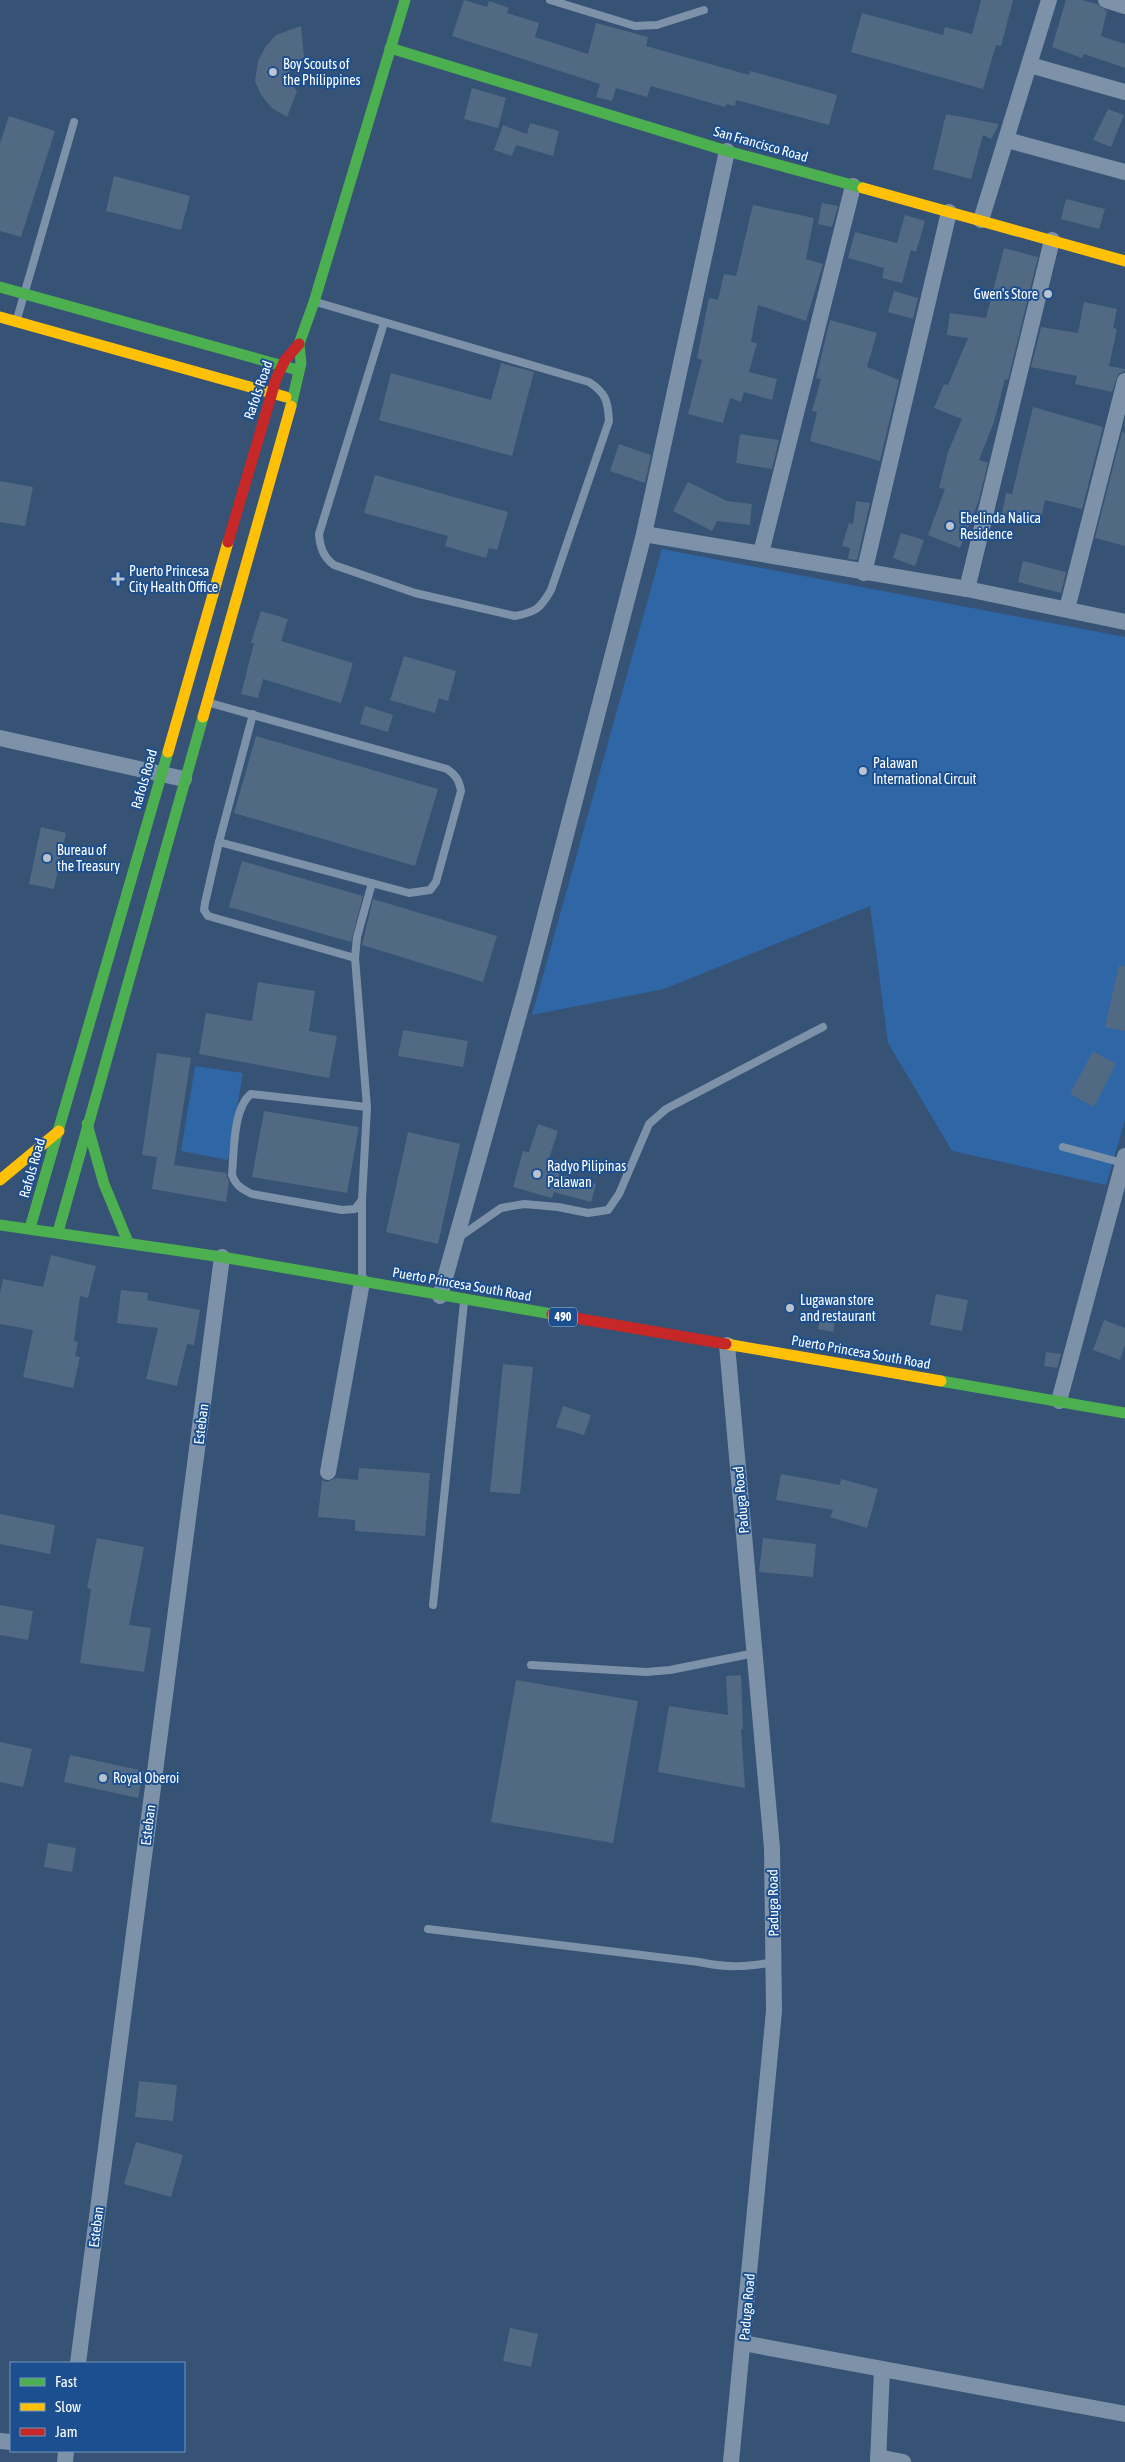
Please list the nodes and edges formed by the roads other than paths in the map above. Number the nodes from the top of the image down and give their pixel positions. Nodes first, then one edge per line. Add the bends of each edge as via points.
1 (405, 0) edge
2 (550, 0) edge
3 (1049, 0) edge
4 (1106, 0) edge
5 (1125, 6) edge
6 (704, 10) dead end
7 (390, 48) junction
8 (1030, 65) junction
9 (1125, 92) edge
10 (74, 122) dead end
11 (1007, 140) junction
12 (727, 151) junction
13 (1125, 172) edge
14 (853, 186) junction
15 (949, 212) junction
16 (981, 220) junction
17 (1052, 240) junction
18 (1125, 261) edge
19 (0, 287) edge
20 (24, 294) junction
21 (314, 302) junction
22 (0, 317) edge
23 (16, 322) junction
24 (384, 323) junction
25 (299, 344) junction
26 (281, 366) junction
27 (299, 371) junction
28 (1125, 381) edge
29 (272, 393) junction
30 (292, 400) junction
31 (644, 534) junction
32 (761, 552) junction
33 (864, 573) junction
34 (966, 589) junction
35 (1067, 609) junction
36 (1125, 622) edge
37 (206, 702) junction
38 (253, 714) junction
39 (0, 738) edge
40 (161, 774) junction
41 (184, 779) junction
42 (220, 842) junction
43 (372, 883) junction
44 (355, 958) junction
45 (823, 1027) dead end
46 (367, 1107) junction
47 (87, 1124) junction
48 (59, 1131) junction
49 (1063, 1146) dead end
50 (1124, 1160) edge
51 (0, 1180) edge
52 (362, 1200) junction
53 (0, 1225) edge
54 (30, 1228) junction
55 (58, 1232) junction
56 (455, 1240) junction
57 (128, 1242) junction
58 (222, 1257) junction
59 (362, 1282) junction
60 (440, 1296) junction
61 (464, 1300) junction
62 (727, 1345) junction
63 (1058, 1401) junction
64 (1125, 1413) edge
65 (328, 1472) dead end
66 (433, 1605) dead end
67 (755, 1653) junction
68 (531, 1665) dead end
69 (428, 1929) dead end
70 (774, 1962) junction
71 (743, 2343) junction
72 (78, 2362) edge
73 (882, 2369) junction
74 (1125, 2414) edge
75 (878, 2460) edge
76 (731, 2462) edge
77 (903, 2462) edge

1 - 7 street, Rafols Road
2 - 6 lane via 635,26 658,25
3 - 8 street
4 - 5 street
7 - 12 street, San Francisco Road
7 - 21 street, Rafols Road
8 - 9 street
8 - 11 street
10 - 20 lane
11 - 13 street
11 - 16 street
12 - 14 street, San Francisco Road
12 - 31 street
14 - 15 street, San Francisco Road
14 - 32 street
15 - 16 street, San Francisco Road
15 - 33 street
16 - 17 street, San Francisco Road
17 - 18 street, San Francisco Road
17 - 34 street
19 - 20 street
20 - 23 lane
20 - 26 street
21 - 24 lane
21 - 25 street, Rafols Road
22 - 23 street
23 - 29 street
24 - 24 lane via 589,382 602,391 610,422 551,590 542,607 530,614 515,616 415,593 334,565 326,559 319,534
25 - 26 street, Rafols Road
25 - 27 street, Rafols Road
26 - 27 street
26 - 29 street, Rafols Road
27 - 30 street, Rafols Road
28 - 35 street
29 - 30 street
29 - 40 street, Rafols Road
30 - 37 street, Rafols Road
31 - 32 street
31 - 56 street via 526,989
32 - 33 street
33 - 34 street
34 - 35 street
35 - 36 street
37 - 38 lane
37 - 41 street, Rafols Road
38 - 42 lane
38 - 43 lane via 447,769 459,781 462,791 436,882 430,890 410,893
39 - 40 street
40 - 41 street
40 - 48 street, Rafols Road
41 - 47 street, Rafols Road
42 - 43 lane
42 - 44 lane via 205,903 204,910 208,916
43 - 44 lane via 357,937
44 - 46 lane
45 - 56 lane via 666,1109 649,1124 619,1194 608,1210 588,1213 524,1204 501,1208
46 - 52 lane
46 - 52 lane via 251,1094 243,1100 239,1110 232,1175 240,1188 252,1194 349,1211 359,1206
47 - 55 street, Rafols Road
47 - 57 street via 100,1178
48 - 51 street
48 - 54 street, Rafols Road
49 - 50 lane
50 - 63 street
52 - 59 lane
53 - 54 street, Puerto Princesa South Road / 490
54 - 55 street, Puerto Princesa South Road / 490
55 - 57 street, Puerto Princesa South Road / 490
56 - 60 street
57 - 58 street, Puerto Princesa South Road / 490
58 - 59 street, Puerto Princesa South Road / 490
58 - 72 street, Esteban
59 - 60 street, Puerto Princesa South Road / 490
59 - 65 street
60 - 61 street, Puerto Princesa South Road / 490
61 - 62 street, Puerto Princesa South Road / 490
61 - 66 lane
62 - 63 street, Puerto Princesa South Road / 490
62 - 67 street, Paduga Road
63 - 64 street, Puerto Princesa South Road / 490
67 - 68 lane via 646,1672
67 - 70 street, Paduga Road via 772,1848
69 - 70 lane via 721,1967
70 - 71 street, Paduga Road via 774,2011
71 - 73 street
71 - 76 street, Paduga Road
73 - 74 street
73 - 75 street
75 - 77 street

